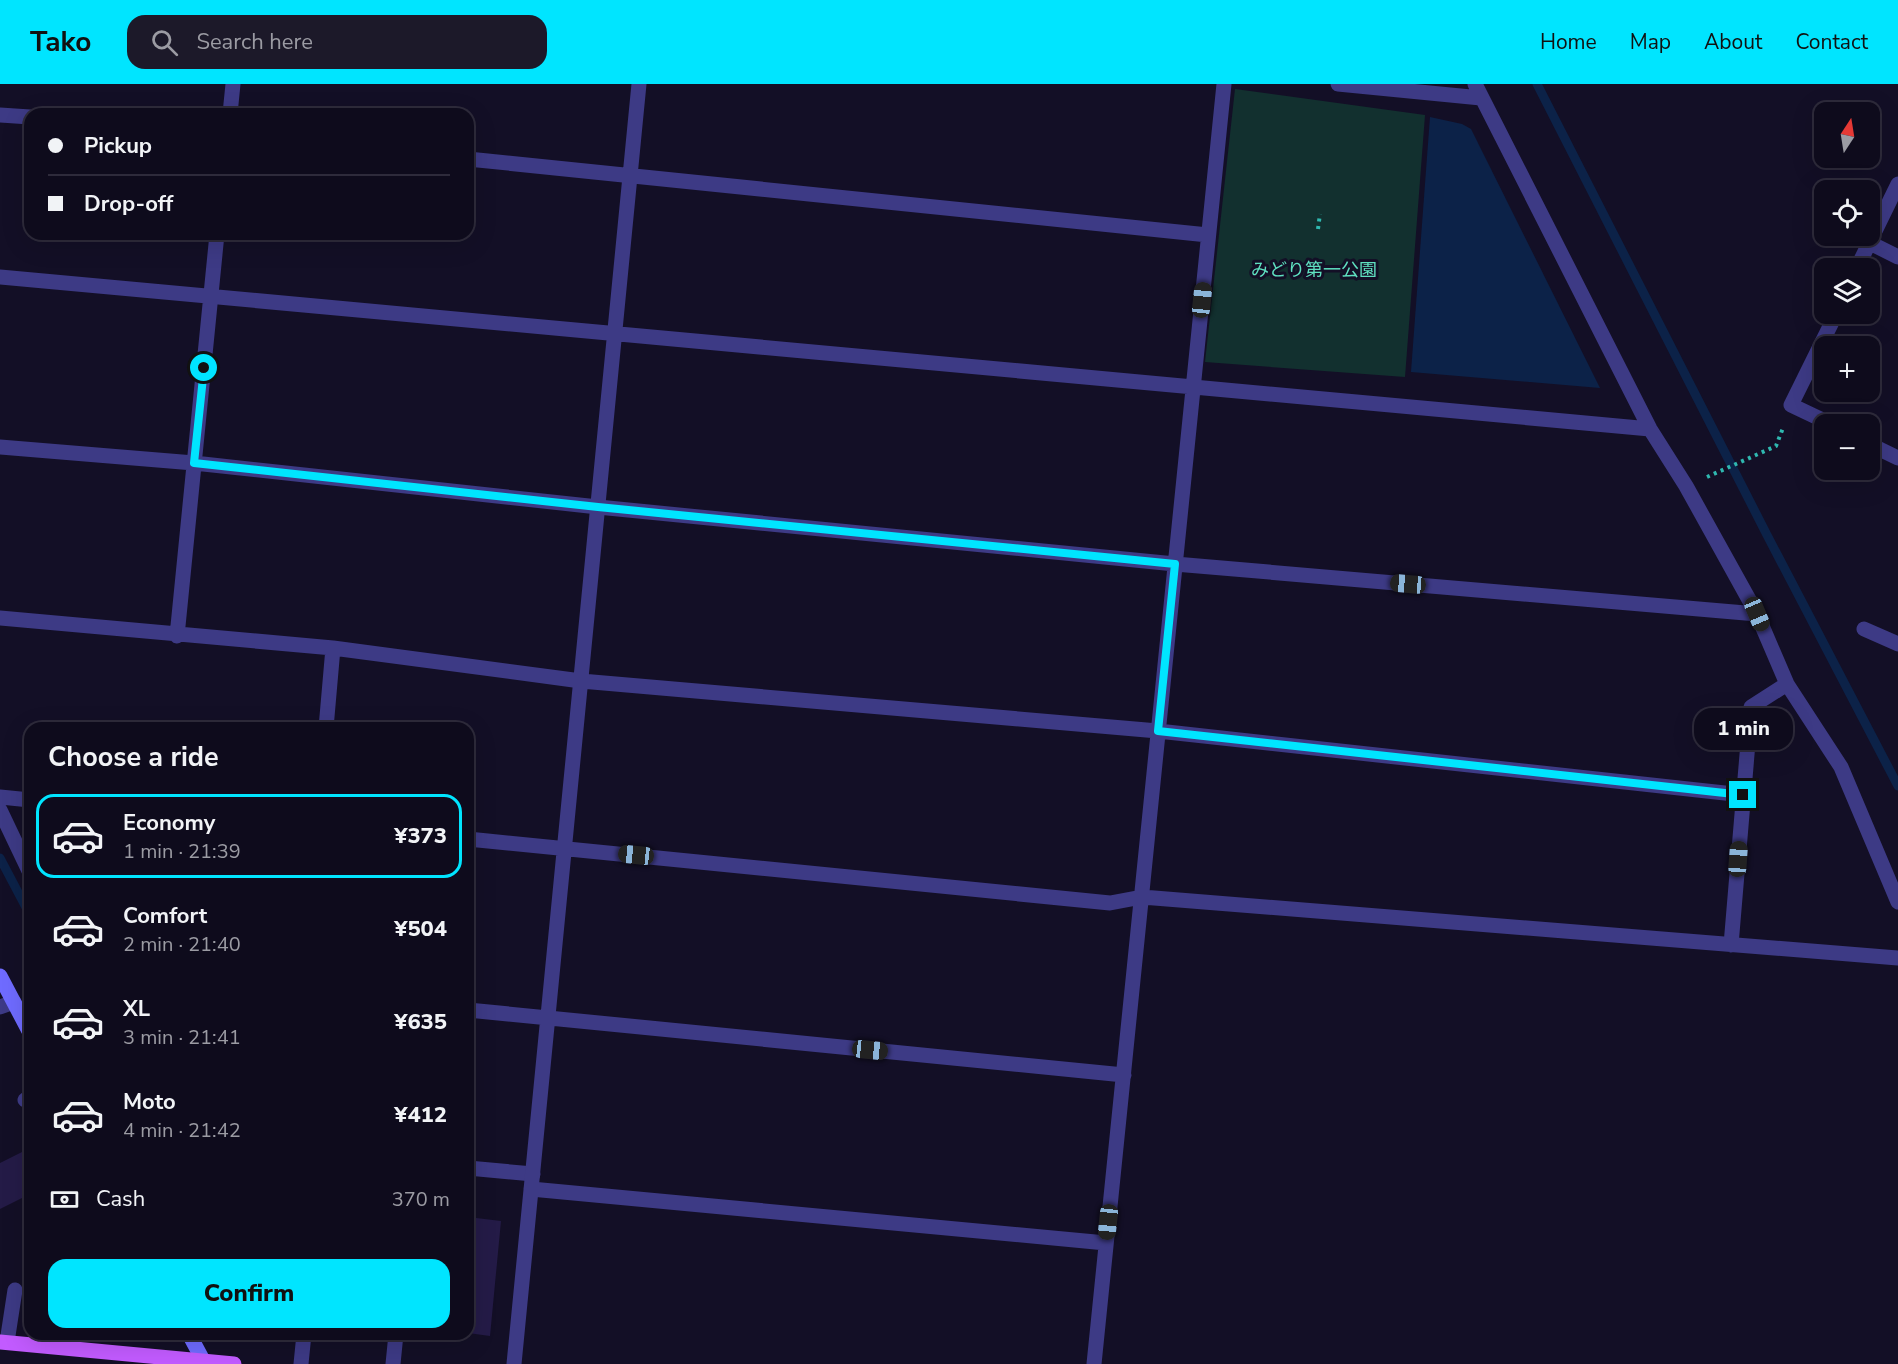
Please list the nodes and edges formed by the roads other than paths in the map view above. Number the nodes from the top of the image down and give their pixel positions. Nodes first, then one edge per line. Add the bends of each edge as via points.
1 (232, 84) edge
2 (639, 84) edge
3 (1224, 84) edge
4 (1338, 84) edge
5 (1478, 91) edge
6 (230, 108) edge
7 (0, 115) edge
8 (24, 117) edge
9 (474, 160) edge
10 (630, 174) junction
11 (1898, 184) edge
12 (1880, 222) edge
13 (1208, 234) junction
14 (217, 240) edge
15 (1876, 246) edge
16 (1898, 257) edge
17 (0, 277) edge
18 (211, 297) junction
19 (1831, 324) edge
20 (615, 333) junction
21 (1193, 387) junction
22 (1814, 416) edge
23 (1650, 429) junction
24 (0, 447) edge
25 (1880, 449) edge
26 (1898, 458) edge
27 (194, 463) junction
28 (598, 507) junction
29 (1175, 564) junction
30 (1757, 614) junction
31 (0, 618) edge
32 (1864, 629) dead end
33 (177, 636) junction
34 (1898, 644) edge
35 (333, 648) junction
36 (581, 681) junction
37 (1787, 684) junction
38 (327, 722) edge
39 (1158, 731) junction
40 (1743, 795) junction
41 (0, 797) edge
42 (24, 799) edge
43 (0, 810) edge
44 (474, 840) edge
45 (565, 848) junction
46 (24, 860) edge
47 (1142, 897) junction
48 (1898, 902) edge
49 (1731, 945) junction
50 (1898, 958) edge
51 (0, 976) edge
52 (7, 1004) edge
53 (474, 1011) edge
54 (548, 1017) junction
55 (24, 1025) edge
56 (1124, 1075) junction
57 (474, 1169) edge
58 (532, 1181) junction
59 (1106, 1243) junction
60 (15, 1290) dead end
61 (192, 1340) edge
62 (303, 1340) edge
63 (395, 1340) edge
64 (4, 1342) edge
65 (205, 1362) edge
66 (234, 1364) edge
67 (300, 1364) edge
68 (393, 1364) edge
69 (514, 1364) edge
70 (1094, 1364) edge

1 - 6 street
2 - 10 street
3 - 13 street
4 - 5 street
5 - 23 street
7 - 8 street
9 - 10 street
10 - 13 street
10 - 20 street
11 - 12 street
13 - 21 street
14 - 18 street
15 - 16 street
17 - 18 street
18 - 20 street
18 - 27 street
19 - 22 street via 1791,405
20 - 21 street
20 - 28 street
21 - 23 street
21 - 29 street
23 - 30 street
24 - 27 street
25 - 26 street
27 - 28 street
27 - 33 street
28 - 29 street
28 - 36 street
29 - 30 street
29 - 39 street
30 - 37 street
31 - 33 street
32 - 34 street
33 - 35 street
35 - 36 street
35 - 38 street
36 - 39 street
36 - 45 street
37 - 40 street via 1751,707
37 - 48 street via 1841,767
39 - 40 street
39 - 47 street
40 - 49 street
41 - 42 street
43 - 46 street
44 - 45 street
45 - 47 street via 1110,903
45 - 54 street
47 - 49 street
47 - 56 street
49 - 50 street
51 - 52 street
52 - 55 street
53 - 54 street
54 - 56 street
54 - 58 street
56 - 59 street
57 - 58 street
58 - 59 street
58 - 69 street
59 - 70 street
60 - 64 street
61 - 65 street
62 - 67 street
63 - 68 street
64 - 65 main road
65 - 66 main road

